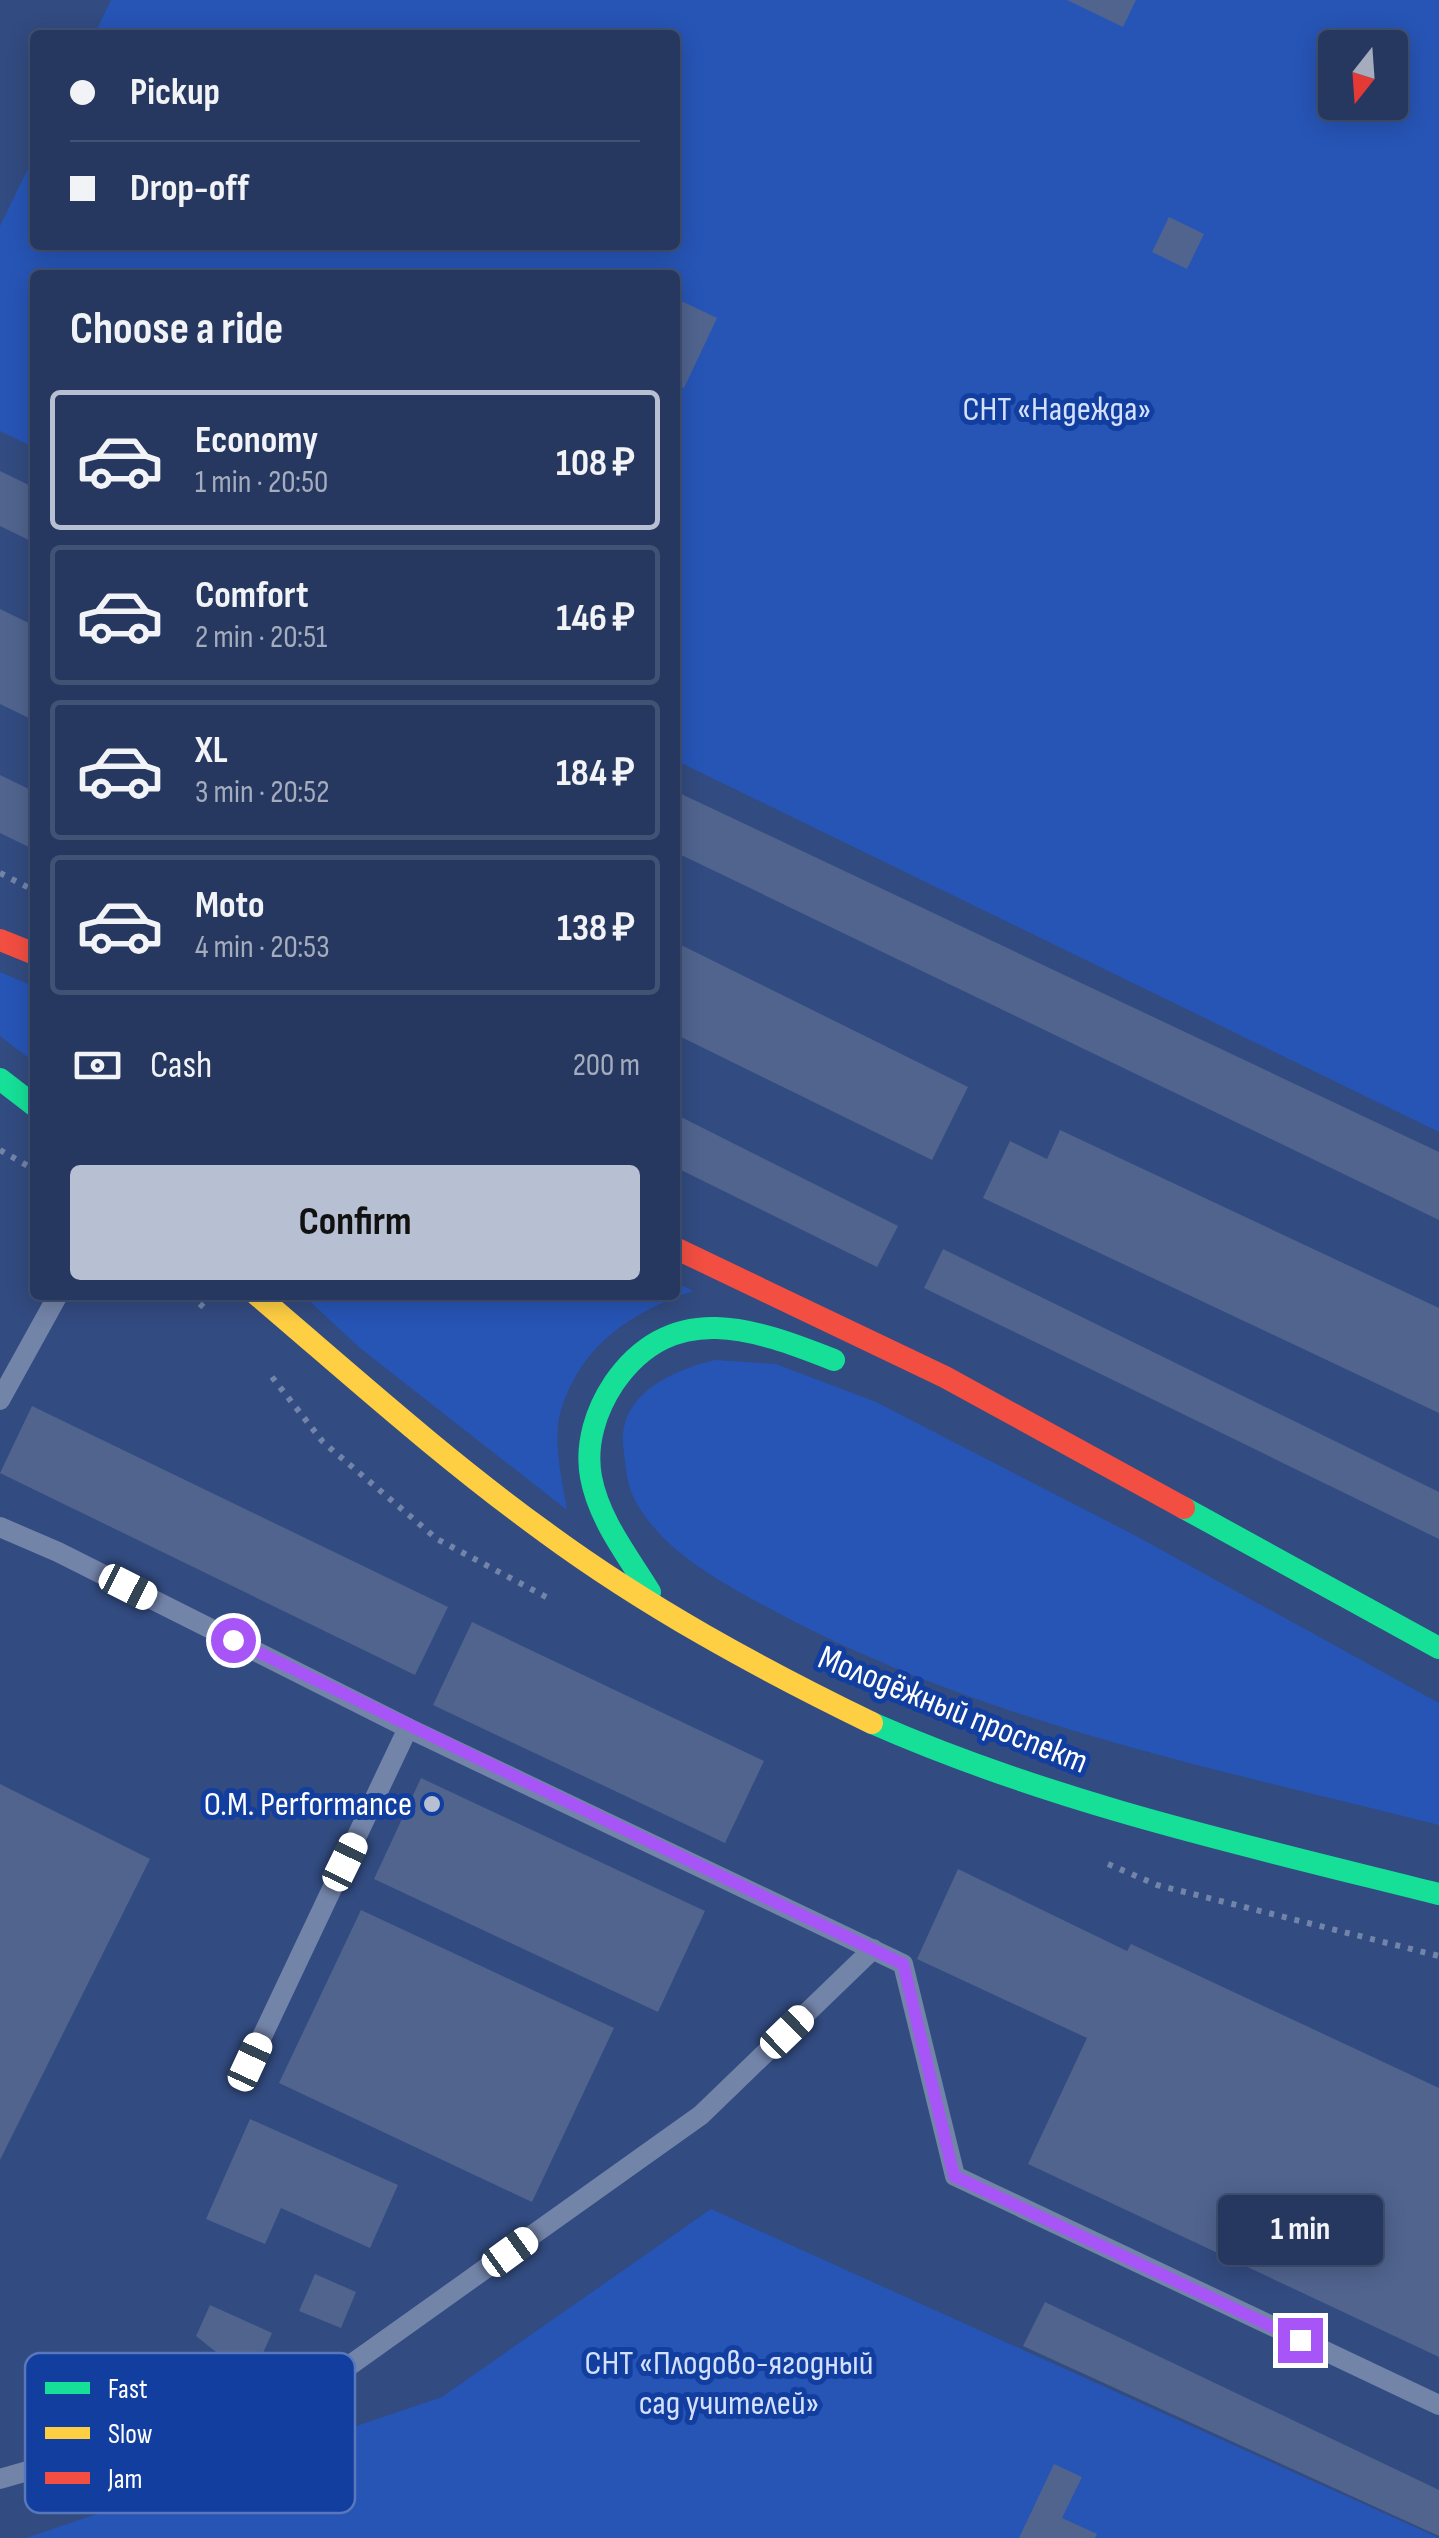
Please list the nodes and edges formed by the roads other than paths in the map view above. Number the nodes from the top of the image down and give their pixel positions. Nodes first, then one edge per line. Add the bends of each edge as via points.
1 (0, 940) edge
2 (30, 952) edge
3 (0, 1079) edge
4 (30, 1102) edge
5 (680, 1250) edge
6 (55, 1300) edge
7 (263, 1300) edge
8 (848, 1366) dead end
9 (885, 1374) dead end
10 (945, 1377) junction
11 (0, 1400) edge
12 (0, 1527) edge
13 (656, 1603) junction
14 (1439, 1648) edge
15 (408, 1728) junction
16 (1439, 1894) edge
17 (873, 1949) junction
18 (250, 2062) dead end
19 (355, 2362) edge
20 (1439, 2405) edge
21 (25, 2472) edge
22 (0, 2479) edge

1 - 2 main road
3 - 4 main road
5 - 10 main road
6 - 11 lane
7 - 13 main road, Молодёжный проспект via 546,1533
8 - 13 main road via 764,1333 700,1326 654,1345 616,1376 596,1414 589,1461 600,1509
9 - 10 main road
10 - 14 main road
12 - 15 lane
13 - 16 main road, Молодёжный проспект via 743,1660 860,1717 1030,1784 1170,1827
15 - 17 lane
15 - 18 lane
17 - 19 lane via 701,2115
17 - 20 lane via 903,1964 954,2176
21 - 22 lane

